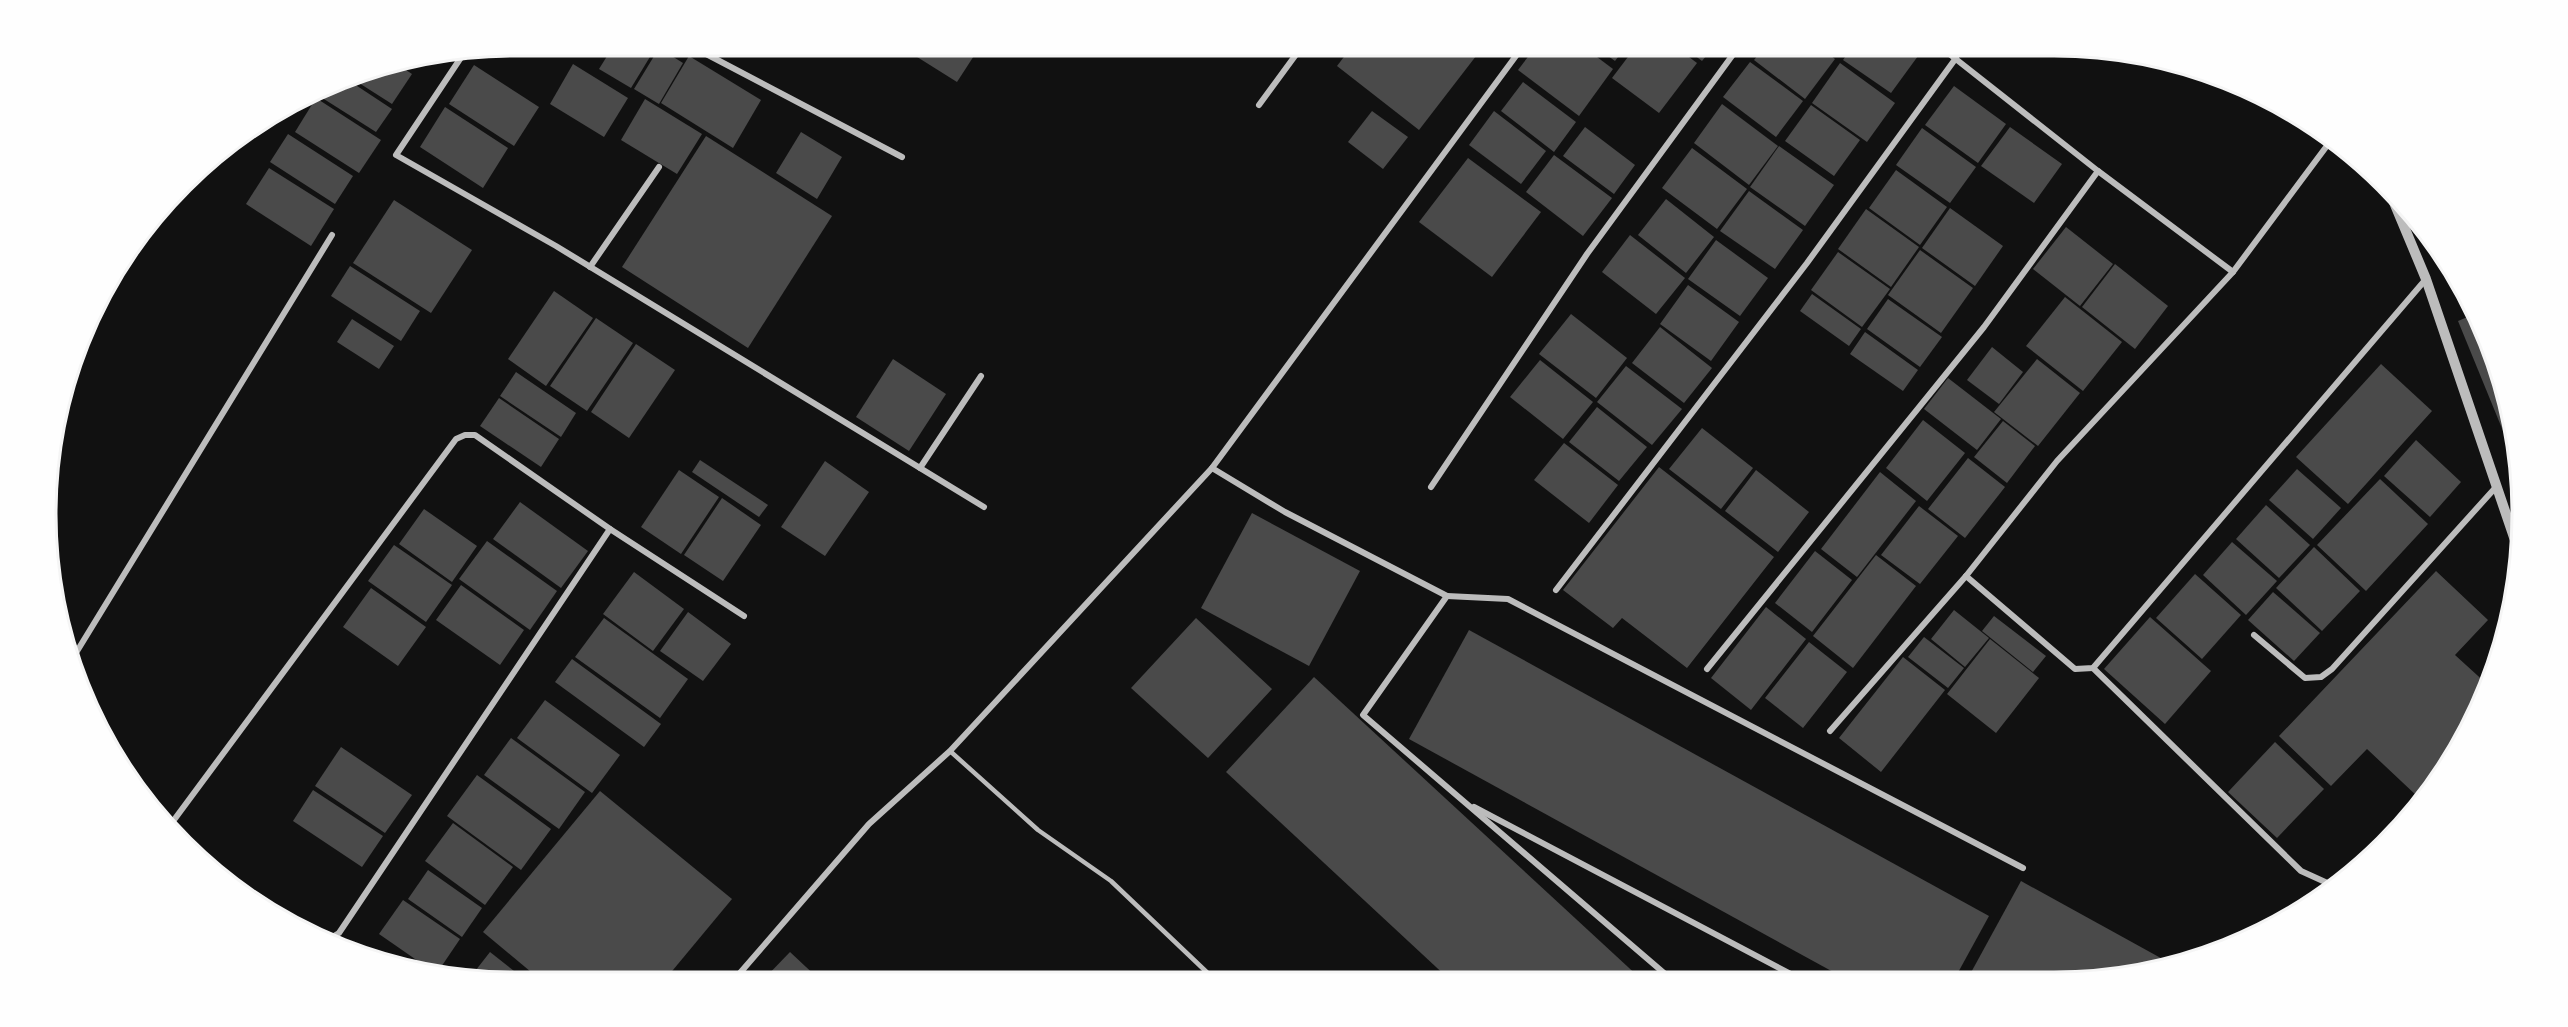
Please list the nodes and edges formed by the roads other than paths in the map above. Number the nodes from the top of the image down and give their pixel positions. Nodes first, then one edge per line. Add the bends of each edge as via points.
1 (710, 56) edge
2 (1295, 56) edge
3 (1516, 56) edge
4 (1732, 56) edge
5 (1953, 56) edge
6 (461, 58) edge
7 (1956, 58) junction
8 (1259, 105) dead end
9 (2327, 146) edge
10 (902, 156) dead end
11 (658, 167) dead end
12 (2098, 171) junction
13 (2397, 210) edge
14 (332, 235) dead end
15 (590, 267) junction
16 (2233, 272) junction
17 (2426, 279) junction
18 (981, 376) dead end
19 (920, 468) junction
20 (1212, 468) junction
21 (1431, 487) dead end
22 (2496, 487) junction
23 (984, 507) dead end
24 (610, 530) junction
25 (2512, 532) edge
26 (1966, 576) junction
27 (1556, 590) dead end
28 (1447, 596) junction
29 (744, 616) dead end
30 (2254, 635) dead end
31 (77, 652) edge
32 (2093, 668) junction
33 (1707, 669) dead end
34 (1830, 731) dead end
35 (950, 751) junction
36 (1462, 801) junction
37 (174, 820) edge
38 (2023, 868) dead end
39 (2326, 882) edge
40 (335, 935) edge
41 (741, 972) edge
42 (1207, 972) edge
43 (1663, 972) edge
44 (1787, 972) edge

1 - 10 street
2 - 8 street
3 - 20 street
4 - 21 street via 1587,254
5 - 7 street
6 - 15 street via 396,155
7 - 12 street
7 - 27 street via 1807,263
9 - 16 street
11 - 15 street
12 - 16 street
12 - 33 street via 1984,327
13 - 17 street
14 - 31 street
15 - 19 street
16 - 26 street via 2057,460
17 - 22 street
17 - 32 street
18 - 19 street
19 - 23 street
20 - 28 street via 1285,512
20 - 35 street
22 - 25 street
22 - 30 street via 2321,677 2305,678
24 - 29 street
24 - 37 street via 475,435 456,439
24 - 40 street
26 - 32 street via 2075,669
26 - 34 street
28 - 36 street via 1363,716
28 - 38 street via 1508,599
32 - 39 street via 2301,871
35 - 41 street via 868,824
35 - 42 lane via 1038,830 1111,882
36 - 43 street
36 - 44 street

